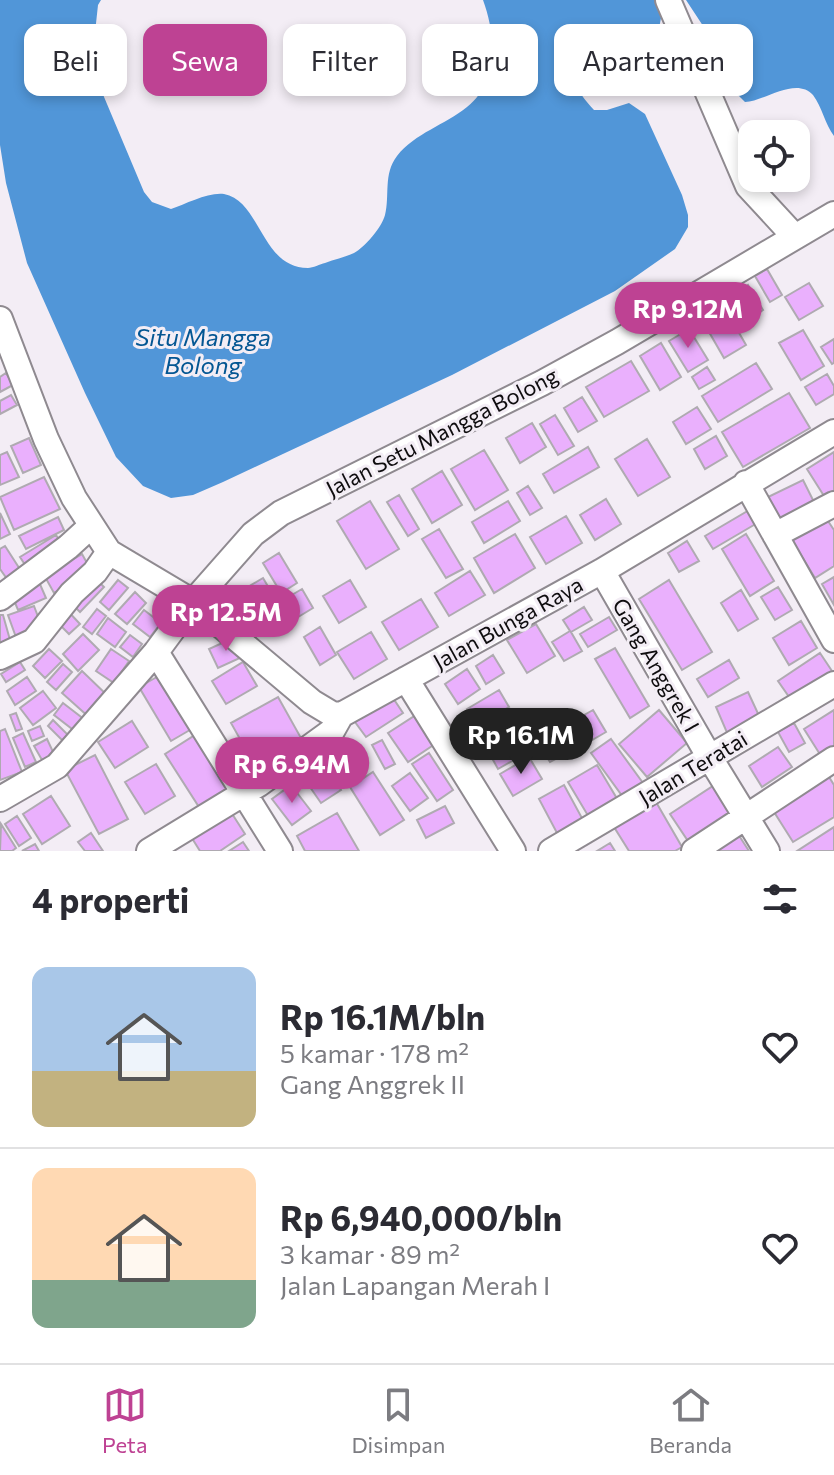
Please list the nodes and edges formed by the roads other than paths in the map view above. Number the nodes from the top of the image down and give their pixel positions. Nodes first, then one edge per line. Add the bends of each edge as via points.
1 (668, 0) edge
2 (833, 216) edge
3 (795, 237) junction
4 (0, 321) edge
5 (834, 432) edge
6 (746, 483) junction
7 (834, 504) edge
8 (91, 526) junction
9 (775, 535) junction
10 (109, 552) junction
11 (602, 571) junction
12 (0, 598) edge
13 (193, 602) junction
14 (834, 640) edge
15 (156, 652) junction
16 (0, 657) edge
17 (406, 679) junction
18 (834, 684) edge
19 (341, 715) junction
20 (710, 758) junction
21 (834, 759) edge
22 (244, 792) junction
23 (0, 799) edge
24 (745, 816) junction
25 (149, 851) edge
26 (280, 851) edge
27 (513, 851) edge
28 (551, 851) edge
29 (694, 851) edge
30 (767, 851) edge

1 - 3 street via 748,186
2 - 3 street, Jalan Setu Mangga Bolong
3 - 13 street, Jalan Setu Mangga Bolong via 542,383 281,513 253,534
4 - 8 street via 46,439
5 - 6 street, Jalan Bunga Raya
6 - 9 street
6 - 11 street, Jalan Bunga Raya
7 - 9 street
8 - 10 street
8 - 12 street
9 - 14 street
10 - 13 street
10 - 16 street via 34,641
11 - 17 street, Jalan Bunga Raya
11 - 20 street, Gang Anggrek I
13 - 15 street, Jalan Setu Mangga Bolong
13 - 19 street via 312,702
15 - 22 street
15 - 23 street, Jalan Setu Mangga Bolong via 57,766
17 - 19 street, Jalan Bunga Raya
17 - 27 street
18 - 20 street, Jalan Teratai
19 - 22 street, Jalan Bunga Raya via 332,731
20 - 24 street, Gang Anggrek I
20 - 28 street, Jalan Teratai
21 - 24 street
22 - 25 street, Jalan Bunga Raya
22 - 26 street
24 - 29 street
24 - 30 street, Gang Anggrek I

